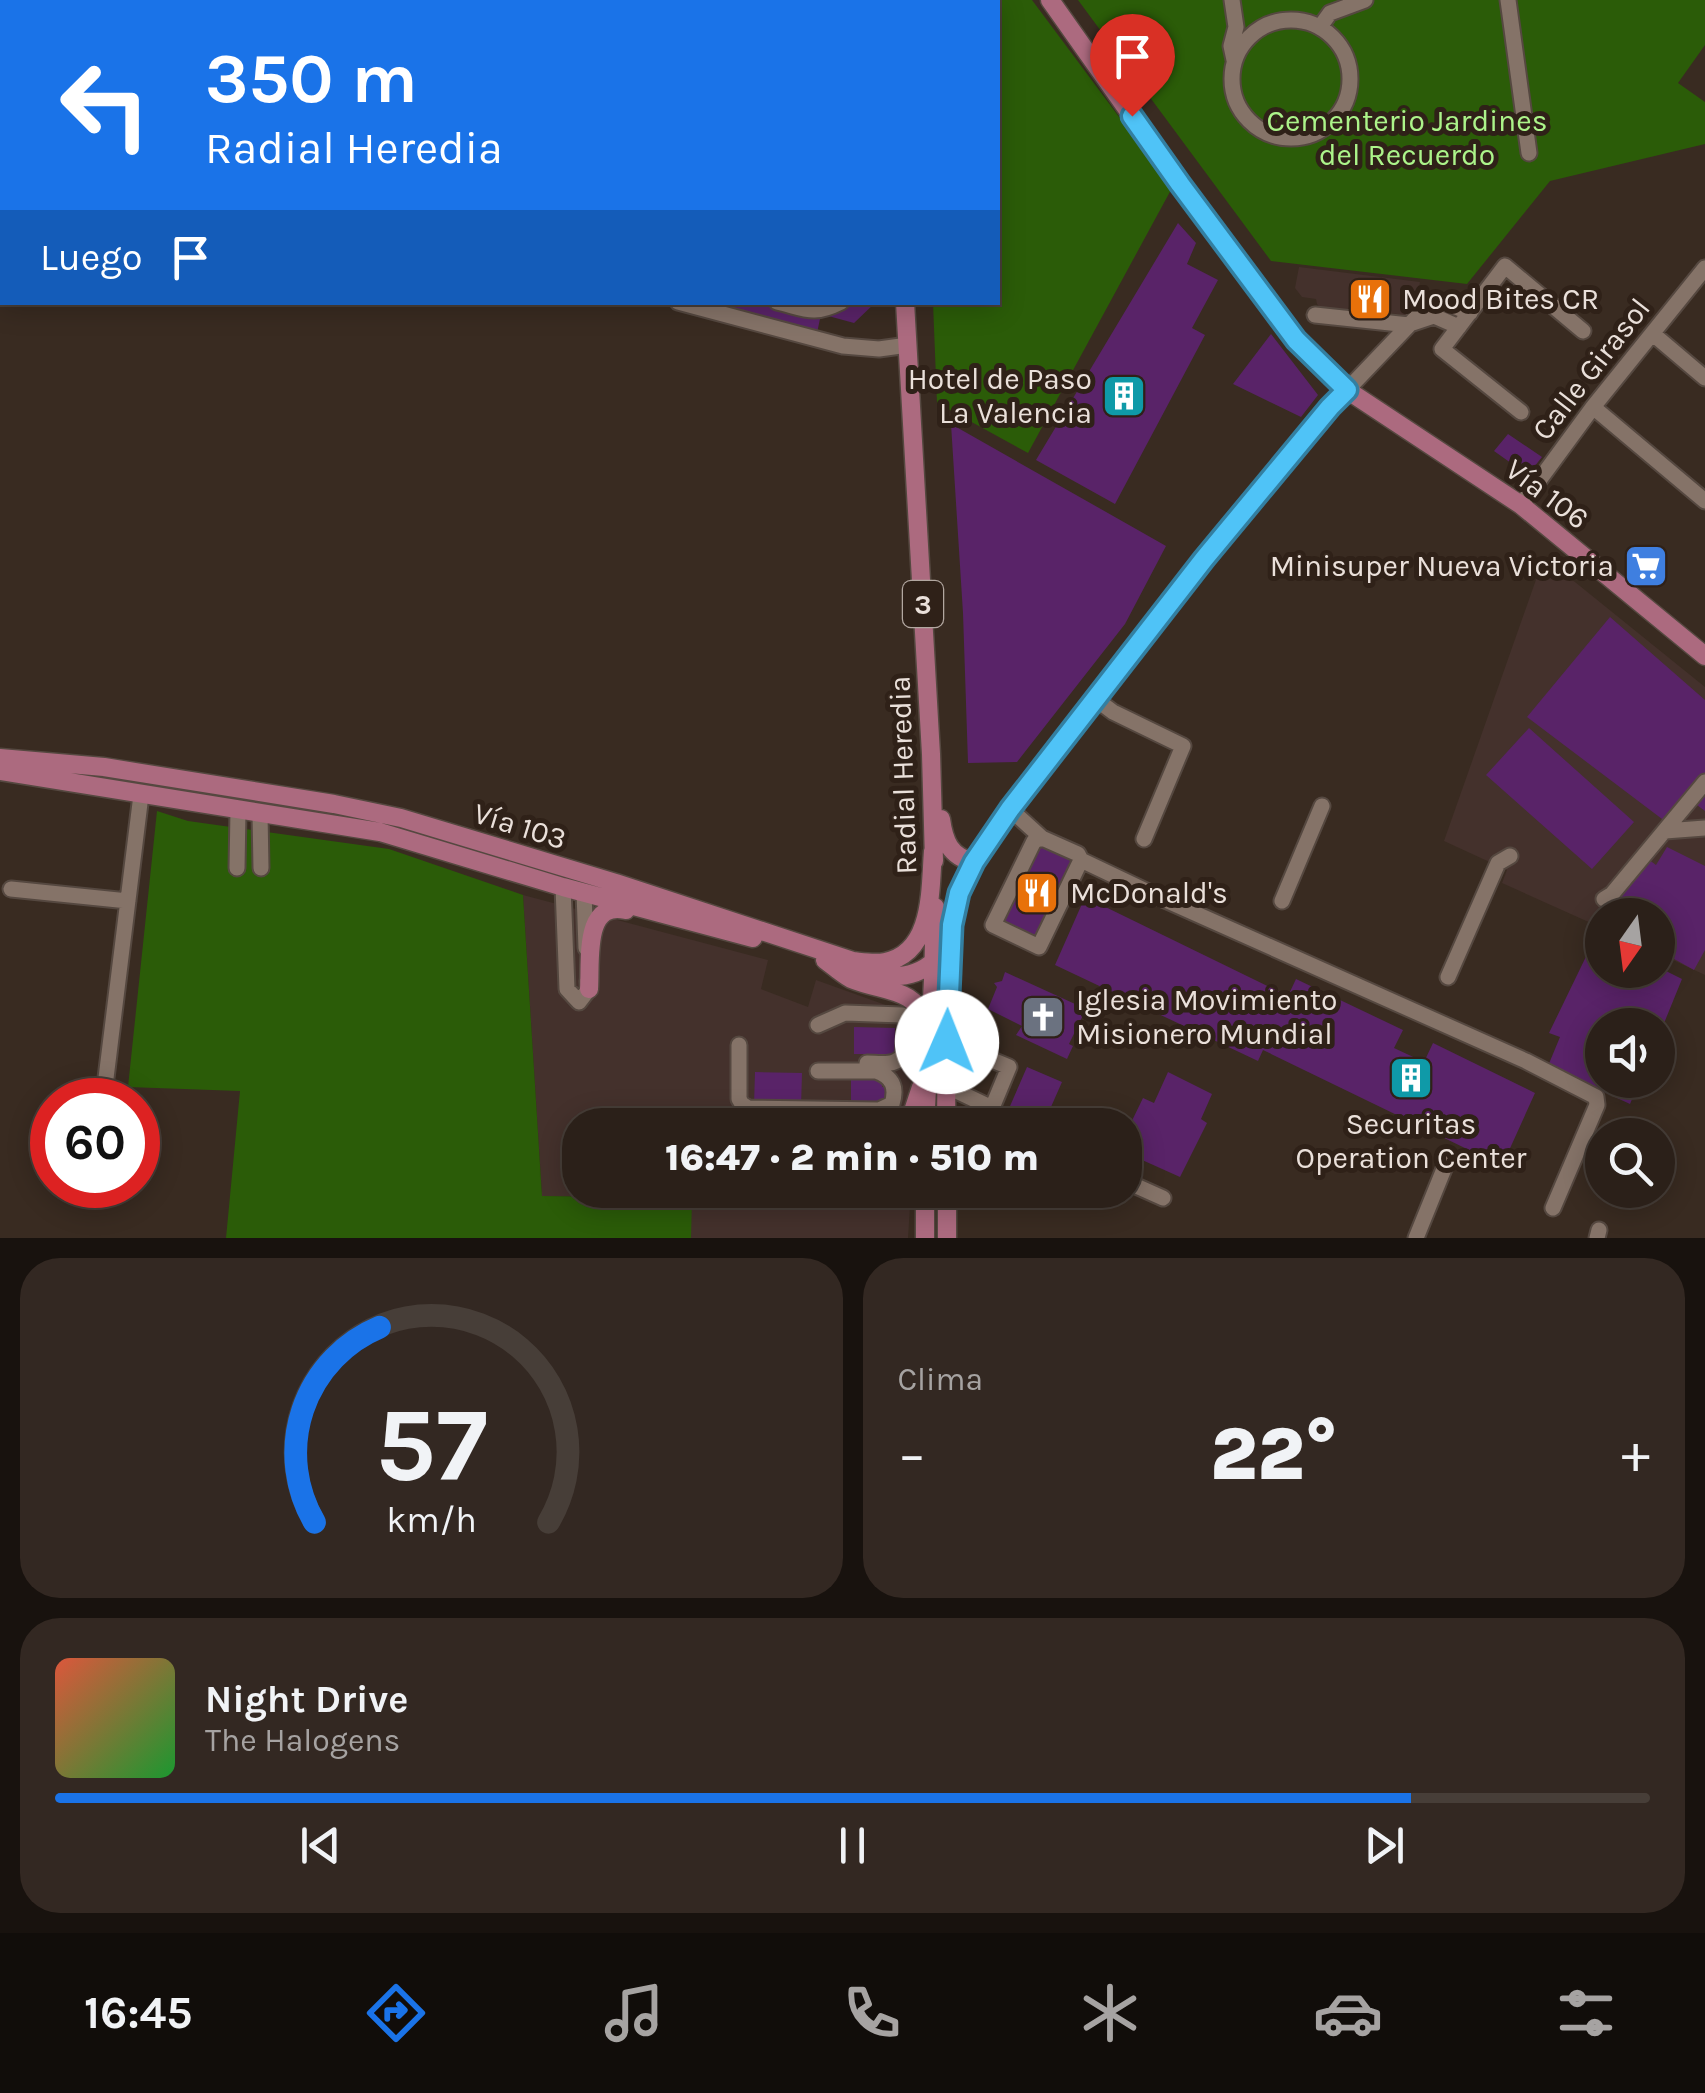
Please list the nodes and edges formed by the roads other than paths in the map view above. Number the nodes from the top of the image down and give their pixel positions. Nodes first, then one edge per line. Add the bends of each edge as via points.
1 (1038, 0) edge
2 (1050, 0) edge
3 (1232, 0) edge
4 (1365, 0) edge
5 (1508, 0) edge
6 (1320, 27) junction
7 (1234, 62) junction
8 (1529, 153) dead end
9 (1174, 175) junction
10 (1705, 268) edge
11 (689, 305) edge
12 (789, 305) edge
13 (835, 305) edge
14 (905, 305) edge
15 (1470, 313) junction
16 (1315, 315) dead end
17 (1409, 325) junction
18 (1460, 327) junction
19 (1584, 331) dead end
20 (1652, 334) junction
21 (908, 345) junction
22 (1705, 378) edge
23 (1347, 390) junction
24 (1593, 407) junction
25 (1522, 412) dead end
26 (1705, 501) edge
27 (1521, 505) junction
28 (1705, 656) edge
29 (1096, 700) junction
30 (931, 754) junction
31 (0, 758) edge
32 (21, 760) junction
33 (0, 771) edge
34 (1705, 782) edge
35 (141, 794) junction
36 (1322, 806) dead end
37 (249, 809) junction
38 (1010, 809) junction
39 (1705, 828) edge
40 (1665, 831) junction
41 (1042, 838) junction
42 (1144, 840) dead end
43 (933, 851) junction
44 (1510, 856) dead end
45 (1082, 860) junction
46 (974, 862) junction
47 (548, 864) junction
48 (238, 868) dead end
49 (260, 868) dead end
50 (616, 883) junction
51 (574, 886) junction
52 (12, 889) dead end
53 (1606, 898) edge
54 (128, 901) junction
55 (1282, 901) dead end
56 (952, 925) junction
57 (737, 936) junction
58 (825, 960) junction
59 (934, 961) junction
60 (1448, 977) dead end
61 (589, 989) joint
62 (818, 1024) dead end
63 (930, 1030) junction
64 (947, 1042) junction
65 (739, 1045) dead end
66 (928, 1058) junction
67 (106, 1078) dead end
68 (946, 1086) junction
69 (914, 1108) edge
70 (926, 1108) edge
71 (946, 1108) edge
72 (992, 1108) joint
73 (1448, 1158) dead end
74 (1142, 1189) edge
75 (1163, 1198) dead end
76 (926, 1208) edge
77 (930, 1208) edge
78 (947, 1208) edge
79 (1553, 1208) dead end
80 (925, 1238) edge
81 (936, 1238) edge
82 (947, 1238) edge
83 (1416, 1238) edge

1 - 9 main road
2 - 9 main road
3 - 7 street
4 - 6 street via 1330,13
5 - 8 street
6 - 7 street via 1304,20 1269,24 1254,32
6 - 7 street via 1342,47 1351,75 1345,104 1314,133 1270,134 1246,117 1233,91
9 - 23 main road via 1296,340
10 - 20 street, Calle Girasol
11 - 21 street via 843,346
12 - 13 street via 816,312
14 - 21 main road, Radial Heredia / 3
15 - 17 street via 1444,301 1427,306
15 - 18 street
15 - 19 street via 1505,266
16 - 17 street
17 - 18 street via 1434,316
17 - 23 street
18 - 25 street via 1442,349
20 - 22 street
20 - 24 street, Calle Girasol
21 - 30 main road, Radial Heredia / 3
23 - 27 main road, Vía 106
23 - 29 main road, Radial Heredia
24 - 26 street
24 - 27 street, Calle Girasol
27 - 28 main road, Vía 106
29 - 38 main road, Radial Heredia
29 - 42 street via 1183,746
30 - 43 main road, Radial Heredia / 3
30 - 46 main road via 944,837 959,857
31 - 32 main road, Vía 103
32 - 37 main road via 238,796
32 - 47 main road, Vía 103 via 334,804
33 - 35 main road, Vía 103
34 - 40 street
35 - 37 main road, Vía 103
35 - 54 street
36 - 55 street
37 - 47 main road via 260,800 377,820 515,861
37 - 48 street
37 - 49 street
37 - 51 main road, Vía 103 via 380,832
38 - 41 street
38 - 46 main road, Radial Heredia
39 - 40 street
40 - 53 street
41 - 45 street
41 - 45 street via 1034,841 992,925 1036,954
43 - 50 main road, Vía 103 via 921,934 905,953 884,963 853,960
43 - 59 main road, Radial Heredia / 3
44 - 60 street via 1498,863
45 - 79 street via 1596,1097
46 - 56 main road, Radial Heredia
47 - 50 main road, Vía 103
47 - 51 main road
50 - 51 main road via 596,879
51 - 57 main road, Vía 103
51 - 61 street via 567,988 580,1002
52 - 54 street
54 - 67 street
56 - 59 main road
56 - 64 main road, Radial Heredia
57 - 58 main road, Vía 103
57 - 61 main road via 611,908 594,922
58 - 59 main road via 884,977
58 - 63 main road via 852,979 918,1003
59 - 63 main road, Radial Heredia / 3
62 - 65 street via 846,1013 902,1014 908,1030 894,1063 818,1068 884,1074 895,1089 892,1104 879,1110 748,1108 739,1099
63 - 66 main road, Radial Heredia / 3
64 - 68 main road, Radial Heredia
64 - 72 street via 1008,1067
66 - 69 main road
66 - 70 main road, Radial Heredia / 3
68 - 71 main road, Radial Heredia
68 - 72 street
73 - 83 street
74 - 75 street
76 - 80 main road
77 - 81 main road
78 - 82 main road

